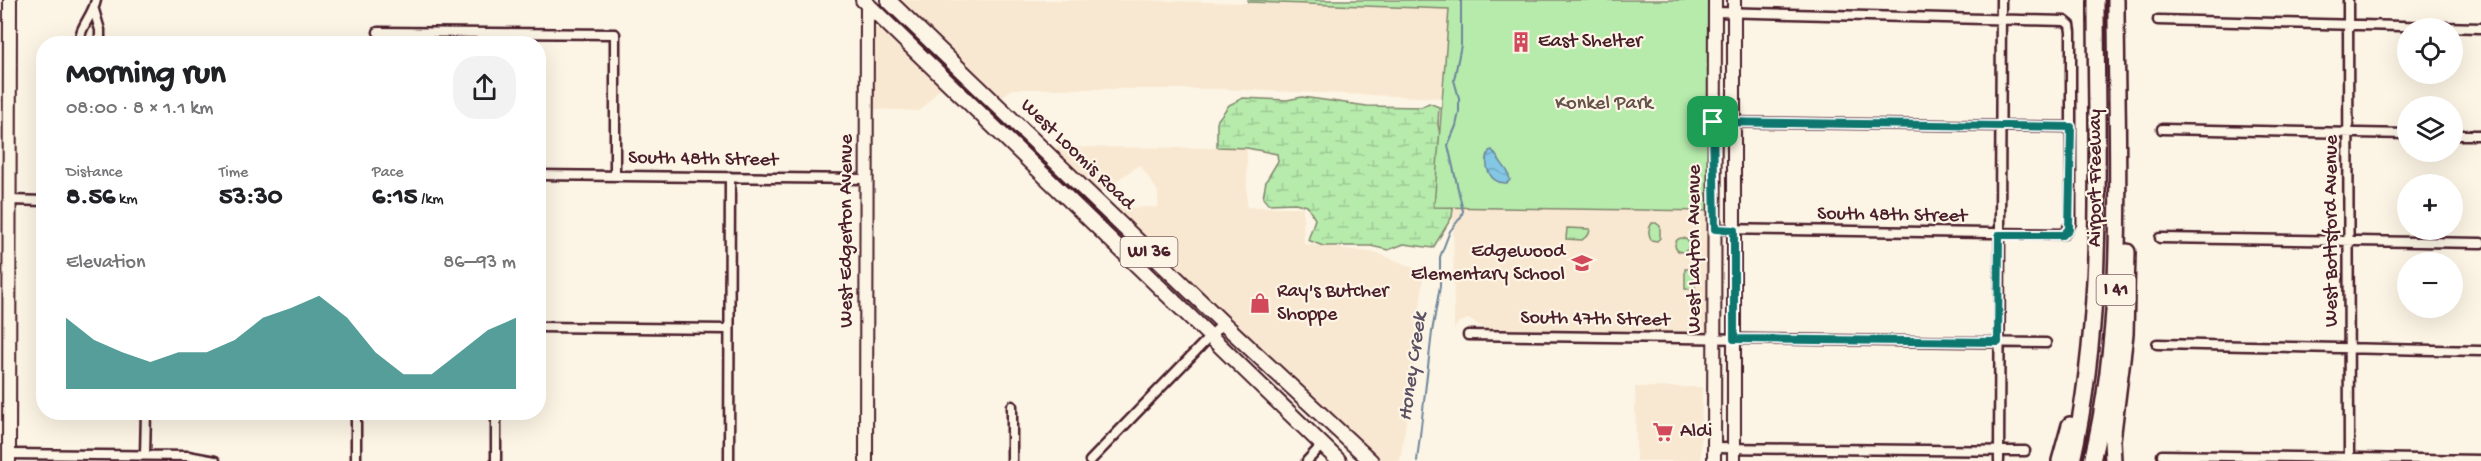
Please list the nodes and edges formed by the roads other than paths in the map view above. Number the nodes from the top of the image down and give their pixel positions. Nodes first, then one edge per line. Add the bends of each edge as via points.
1 (10, 0) edge
2 (96, 0) edge
3 (888, 0) edge
4 (2001, 0) edge
5 (2096, 0) edge
6 (2116, 0) edge
7 (2348, 0) edge
8 (866, 1) edge
9 (1715, 6) edge
10 (1734, 6) edge
11 (94, 10) junction
12 (2001, 20) junction
13 (2158, 20) dead end
14 (911, 22) junction
15 (2348, 25) junction
16 (2481, 28) edge
17 (378, 32) dead end
18 (898, 34) junction
19 (80, 36) edge
20 (100, 36) edge
21 (2117, 117) junction
22 (1713, 122) junction
23 (1734, 122) junction
24 (1999, 126) junction
25 (2071, 127) junction
26 (2162, 129) dead end
27 (2349, 133) junction
28 (2397, 134) edge
29 (2463, 135) edge
30 (2481, 135) edge
31 (1048, 154) junction
32 (1036, 166) junction
33 (546, 175) edge
34 (615, 175) junction
35 (730, 177) junction
36 (866, 178) junction
37 (9, 200) junction
38 (36, 201) edge
39 (1715, 229) junction
40 (1734, 230) junction
41 (1999, 235) junction
42 (2160, 238) dead end
43 (2349, 241) junction
44 (2481, 243) edge
45 (2095, 284) junction
46 (1223, 323) junction
47 (4, 327) edge
48 (546, 327) edge
49 (729, 329) junction
50 (1468, 335) dead end
51 (1211, 336) junction
52 (1714, 339) junction
53 (1734, 339) junction
54 (1998, 342) junction
55 (2046, 343) dead end
56 (2157, 344) dead end
57 (2349, 350) junction
58 (2481, 351) edge
59 (1012, 406) dead end
60 (146, 420) edge
61 (356, 420) edge
62 (496, 420) edge
63 (1322, 445) junction
64 (1714, 448) junction
65 (2025, 451) dead end
66 (145, 455) junction
67 (1734, 455) edge
68 (2162, 455) dead end
69 (1999, 456) edge
70 (9, 457) edge
71 (2349, 459) edge
72 (2481, 460) edge
73 (215, 461) edge
74 (356, 461) edge
75 (496, 461) edge
76 (729, 461) edge
77 (867, 461) edge
78 (1012, 461) edge
79 (1090, 461) edge
80 (1306, 461) edge
81 (1339, 461) edge
82 (1371, 461) edge
83 (1714, 461) edge
84 (2060, 461) edge
85 (2072, 461) edge
86 (2092, 461) edge
87 (2113, 461) edge

1 - 37 street
2 - 11 street
3 - 14 main road, West Loomis Road / WI 36
4 - 12 street
5 - 45 highway, Airport Freeway / I 41
6 - 21 highway, Airport Freeway / I 41
7 - 15 street, West Bottsford Avenue
8 - 18 main road, West Loomis Road / WI 36
8 - 36 street, West Edgerton Avenue
9 - 10 street
9 - 22 street, West Layton Avenue
10 - 12 street
10 - 23 street, West Layton Avenue
11 - 19 street
11 - 20 street
12 - 24 street
12 - 25 street via 2067,22 2071,33
13 - 15 street
14 - 18 main road
14 - 31 main road, West Loomis Road / WI 36
15 - 16 street
15 - 27 street, West Bottsford Avenue
17 - 34 street via 615,34
18 - 32 main road, West Loomis Road / WI 36
21 - 86 highway, Airport Freeway / I 41 via 2115,307 2105,398
21 - 87 highway via 2125,127 2127,248 2125,334
22 - 23 street
22 - 39 street, West Layton Avenue
23 - 24 street
23 - 40 street, West Layton Avenue
24 - 25 street
24 - 41 street
25 - 41 street, South 48th Street via 2068,231 2063,235
26 - 27 street
27 - 28 street
27 - 43 street, West Bottsford Avenue
29 - 30 street
31 - 32 main road
31 - 46 main road, West Loomis Road / WI 36
32 - 51 main road, West Loomis Road / WI 36
33 - 34 street, South 48th Street
34 - 35 street, South 48th Street
35 - 36 street, South 48th Street
35 - 49 street
36 - 77 street, West Edgerton Avenue
37 - 38 street
37 - 47 street
39 - 40 street, South 48th Street
39 - 52 street, West Layton Avenue
40 - 41 street, South 48th Street
40 - 53 street, West Layton Avenue
41 - 54 street
42 - 43 street
43 - 44 street
43 - 57 street, West Bottsford Avenue
45 - 84 highway via 2087,305 2077,391
45 - 85 highway, Airport Freeway / I 41 via 2090,356
46 - 51 street
46 - 82 main road, West Loomis Road / WI 36
47 - 70 street
48 - 49 street
49 - 76 street
50 - 52 street, South 47th Street
51 - 63 main road, West Loomis Road / WI 36
51 - 79 street
52 - 53 street, South 47th Street
52 - 64 street, West Layton Avenue
53 - 54 street, South 47th Street
53 - 67 street, West Layton Avenue
54 - 55 street, South 47th Street
54 - 69 street
56 - 57 street
57 - 58 street
57 - 71 street, West Bottsford Avenue
59 - 78 street
60 - 66 street
61 - 74 street
62 - 75 street
63 - 80 street
63 - 81 main road, West Loomis Road / WI 36
64 - 67 street
64 - 83 street, West Layton Avenue
65 - 69 street
66 - 70 street
66 - 73 street
67 - 69 street
68 - 71 street
71 - 72 street

